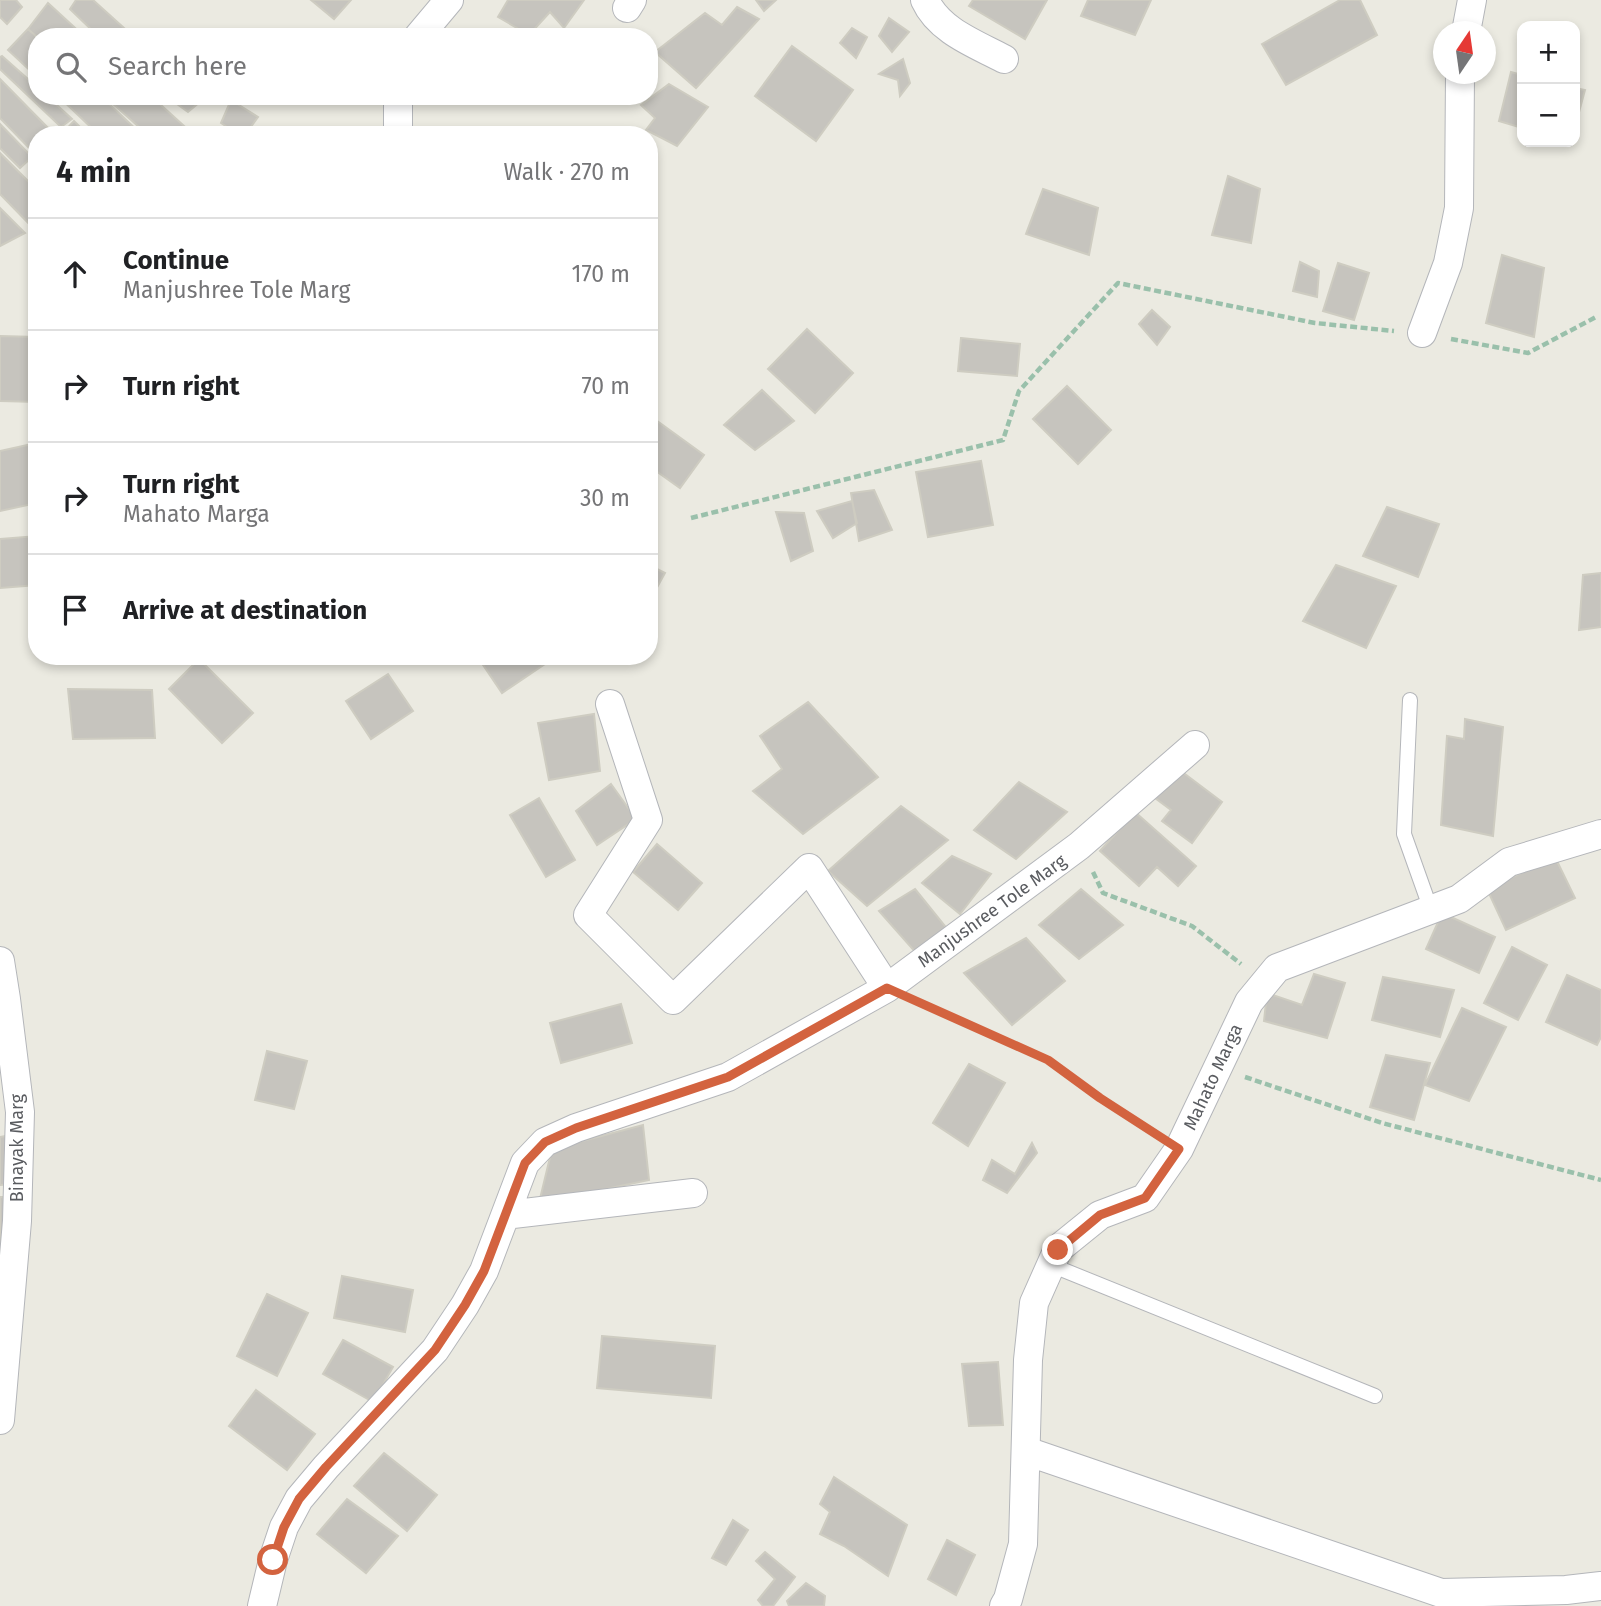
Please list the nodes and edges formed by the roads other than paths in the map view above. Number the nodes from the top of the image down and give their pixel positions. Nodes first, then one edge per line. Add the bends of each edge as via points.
1 (449, 0) edge
2 (925, 0) edge
3 (1472, 0) edge
4 (1468, 21) edge
5 (426, 28) edge
6 (1004, 59) dead end
7 (1460, 84) edge
8 (398, 105) edge
9 (398, 126) edge
10 (1422, 333) road end
11 (1410, 700) dead end
12 (610, 704) dead end
13 (1195, 746) dead end
14 (1601, 834) edge
15 (1431, 909) junction
16 (0, 961) edge
17 (887, 988) junction
18 (693, 1193) dead end
19 (506, 1215) junction
20 (1051, 1265) junction
21 (1375, 1396) dead end
22 (0, 1420) edge
23 (1026, 1451) junction
24 (1601, 1586) edge
25 (262, 1606) edge
26 (1004, 1606) edge

1 - 5 street
2 - 6 street via 948,29
3 - 4 street
7 - 10 street via 1459,208 1448,262
8 - 9 street
11 - 15 lane via 1404,834
12 - 17 street via 648,820 588,915 673,1000 809,868
13 - 17 street, Manjushree Tole Marg via 1079,846
14 - 15 street, Mahato Marga via 1509,862 1459,899
15 - 20 street, Mahato Marga via 1277,968 1249,1002 1179,1149 1145,1198 1100,1215 1058,1250
16 - 22 street, Binayak Marg via 20,1112 17,1221
17 - 19 street, Manjushree Tole Marg via 728,1077 545,1142 525,1163
18 - 19 street
19 - 25 street, Manjushree Tole Marg via 484,1271 435,1350 299,1499 284,1527
20 - 21 lane
20 - 23 street, Mahato Marga via 1034,1303
23 - 24 street via 1441,1593
23 - 26 street, Mahato Marga via 1023,1544

